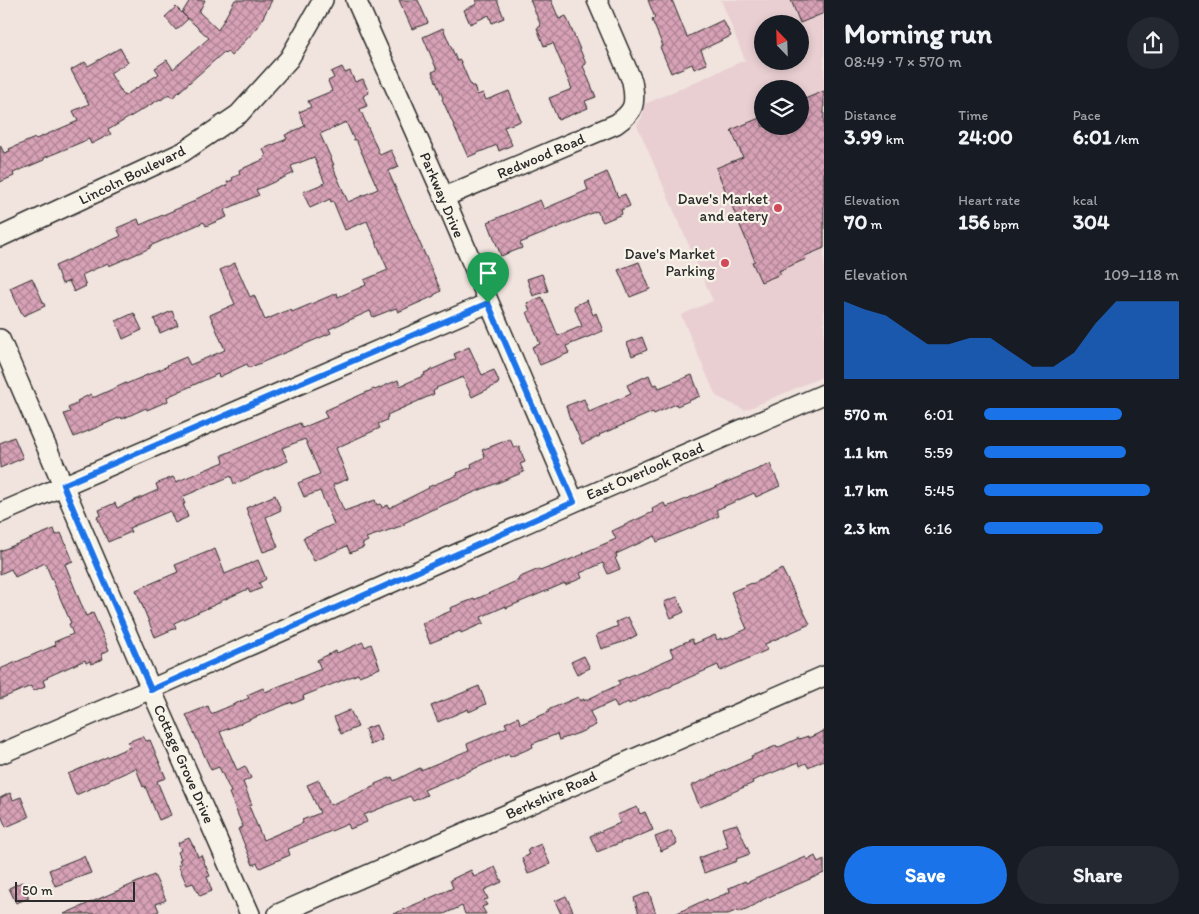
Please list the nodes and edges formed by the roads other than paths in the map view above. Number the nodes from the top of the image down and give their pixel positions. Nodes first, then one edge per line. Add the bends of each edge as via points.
1 (323, 0) edge
2 (356, 0) edge
3 (597, 0) edge
4 (444, 197) junction
5 (0, 237) edge
6 (488, 303) junction
7 (0, 339) edge
8 (824, 394) edge
9 (63, 485) junction
10 (574, 502) junction
11 (0, 513) edge
12 (824, 676) edge
13 (151, 690) junction
14 (0, 754) edge
15 (250, 914) edge
16 (278, 914) edge

1 - 5 street, Lincoln Boulevard via 289,59 239,114 183,152
2 - 4 street, Parkway Drive
3 - 4 street, Redwood Road via 632,82 633,107 626,117
4 - 6 street, Parkway Drive
6 - 9 street
6 - 10 street, Parkway Drive
7 - 9 street, Cottage Grove Drive
8 - 10 street, East Overlook Road
9 - 11 street
9 - 13 street, Cottage Grove Drive
10 - 13 street, East Overlook Road
12 - 16 street, Berkshire Road
13 - 14 street, East Overlook Road
13 - 15 street, Cottage Grove Drive

